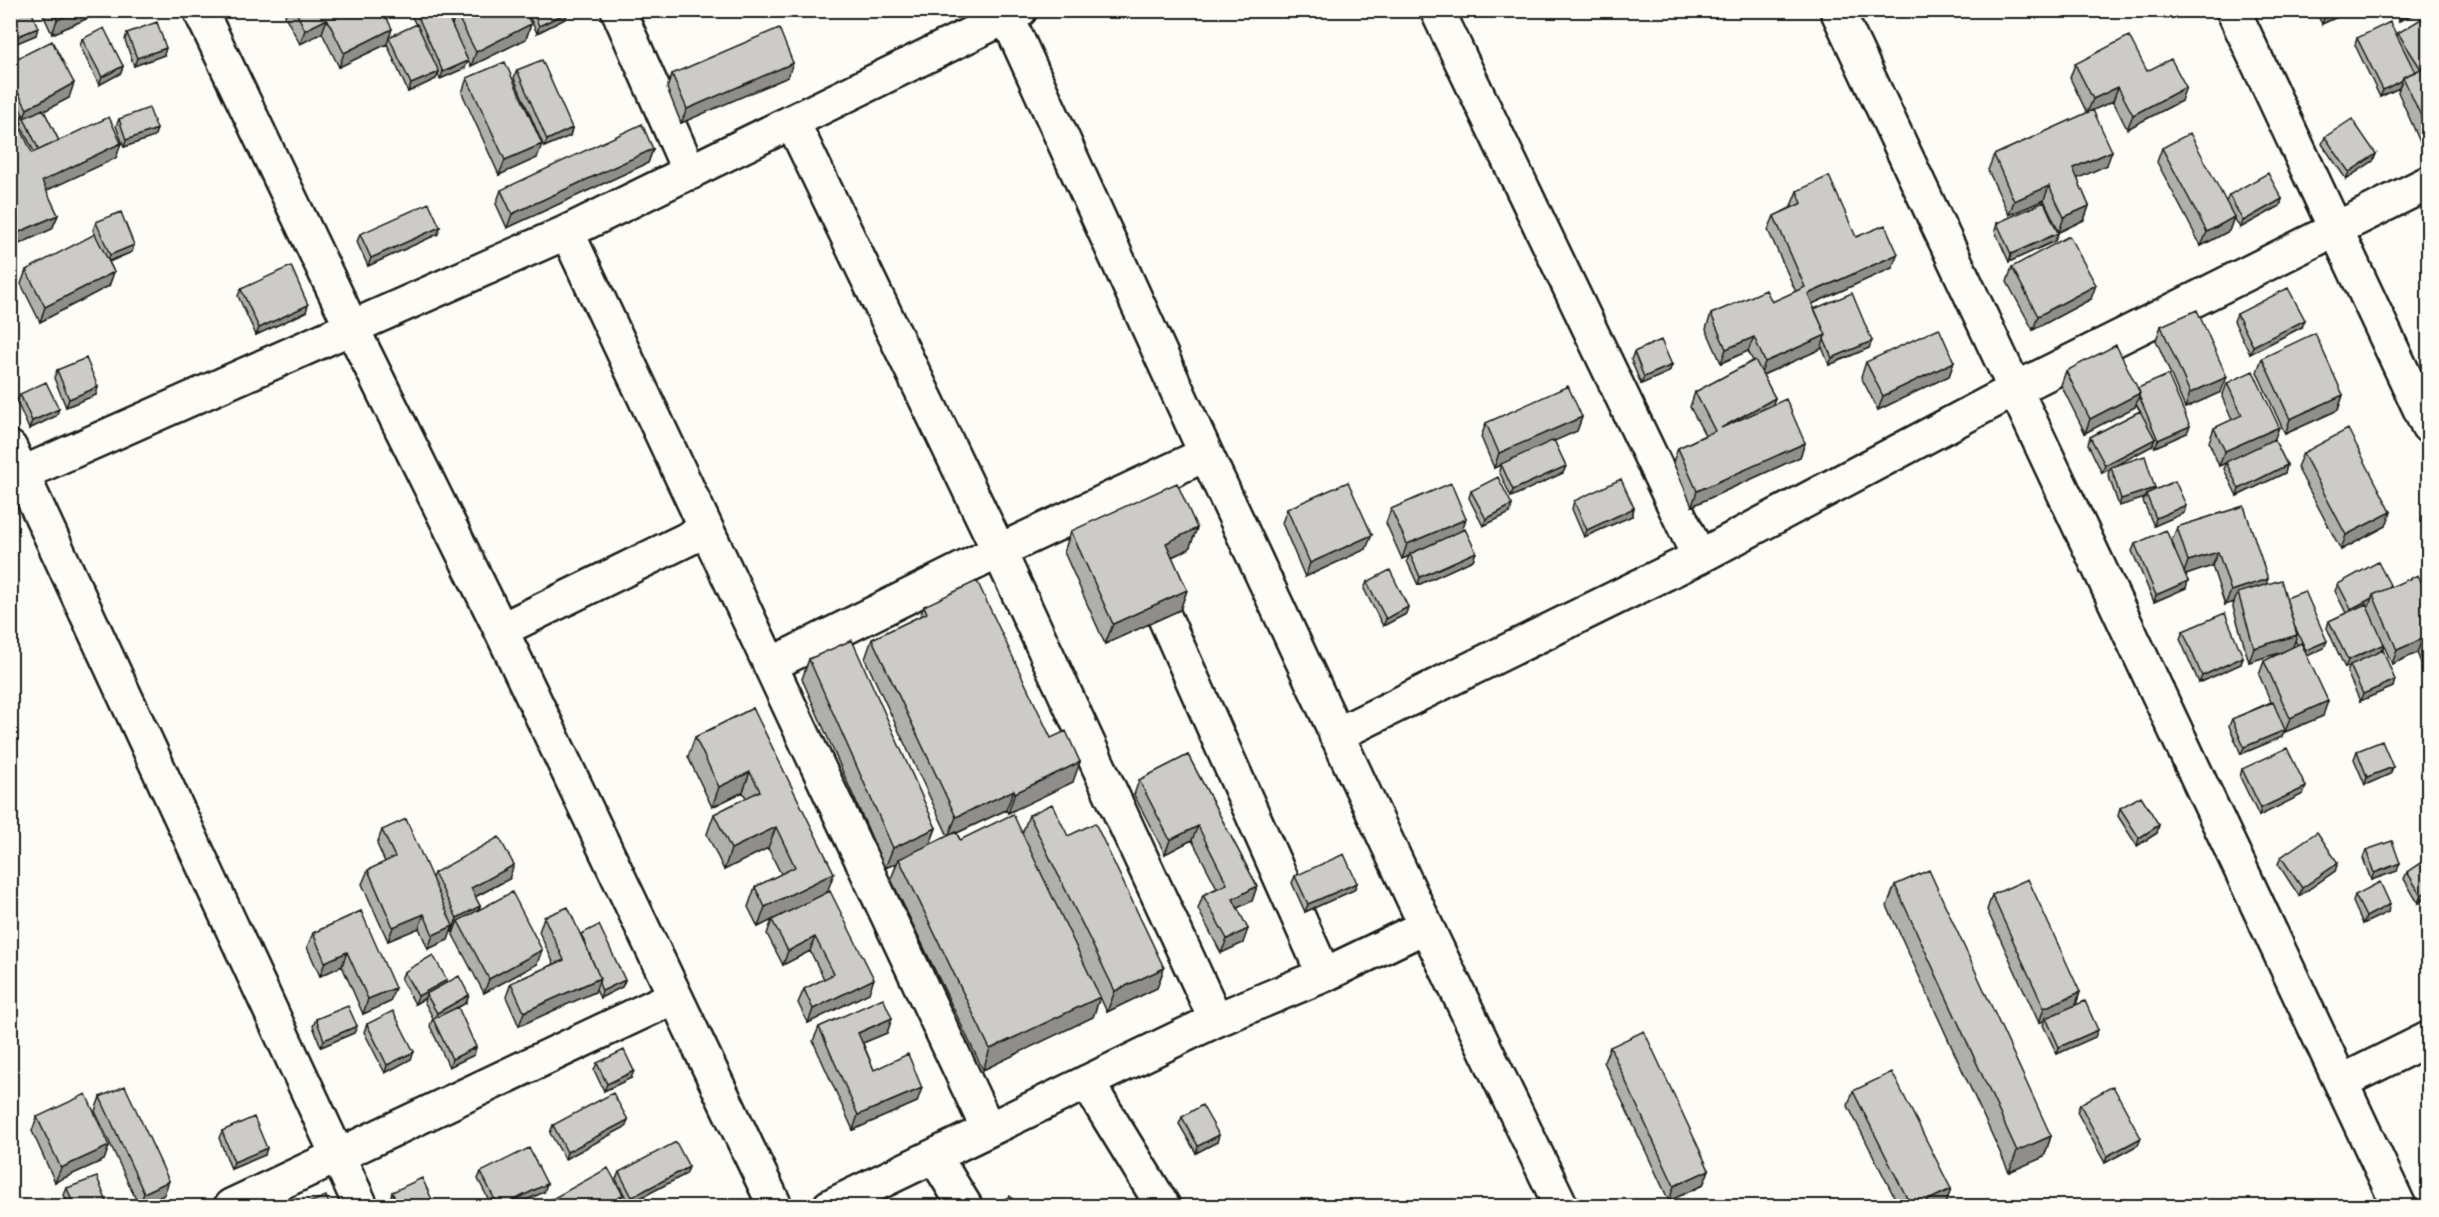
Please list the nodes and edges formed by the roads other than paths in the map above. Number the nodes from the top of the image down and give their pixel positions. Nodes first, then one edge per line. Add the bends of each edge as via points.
1 (200, 10) edge
2 (618, 10) edge
3 (1437, 10) edge
4 (1838, 10) edge
5 (2233, 10) edge
6 (1011, 13) edge
7 (793, 123) junction
8 (690, 173) junction
9 (2428, 183) edge
10 (2337, 229) junction
11 (567, 232) junction
12 (352, 328) junction
13 (2016, 389) junction
14 (2428, 426) edge
15 (1206, 454) junction
16 (15, 467) edge
17 (1112, 499) junction
18 (706, 530) junction
19 (999, 551) junction
20 (1699, 557) junction
21 (501, 630) junction
22 (770, 664) junction
23 (1336, 735) junction
24 (1426, 927) junction
25 (1324, 975) junction
26 (674, 997) junction
27 (1216, 1020) junction
28 (2428, 1039) edge
29 (1087, 1082) junction
30 (2341, 1082) junction
31 (988, 1129) junction
32 (338, 1157) junction
33 (935, 1157) junction
34 (231, 1206) edge
35 (361, 1206) edge
36 (775, 1206) edge
37 (830, 1206) edge
38 (965, 1206) edge
39 (1163, 1206) edge
40 (1561, 1206) edge
41 (2399, 1206) edge

1 - 12 street
2 - 8 street
3 - 20 street
4 - 13 street
5 - 10 street
6 - 7 street
6 - 15 street
7 - 8 street
7 - 19 street
8 - 11 street
9 - 10 street
10 - 13 street
10 - 14 street
11 - 12 street
11 - 18 street
12 - 16 street
12 - 21 street
13 - 20 street
13 - 30 street
15 - 17 street
15 - 23 street
16 - 32 street
17 - 19 street
17 - 25 street
18 - 21 street
18 - 22 street
19 - 22 street
19 - 27 street
20 - 23 street
21 - 26 street
22 - 31 street
23 - 24 street
24 - 25 street
24 - 40 street
25 - 27 street
26 - 32 street
26 - 36 street
27 - 29 street
28 - 30 street
29 - 31 street
29 - 39 street
30 - 41 street
31 - 33 street
32 - 34 street
32 - 35 street
33 - 37 street
33 - 38 street

